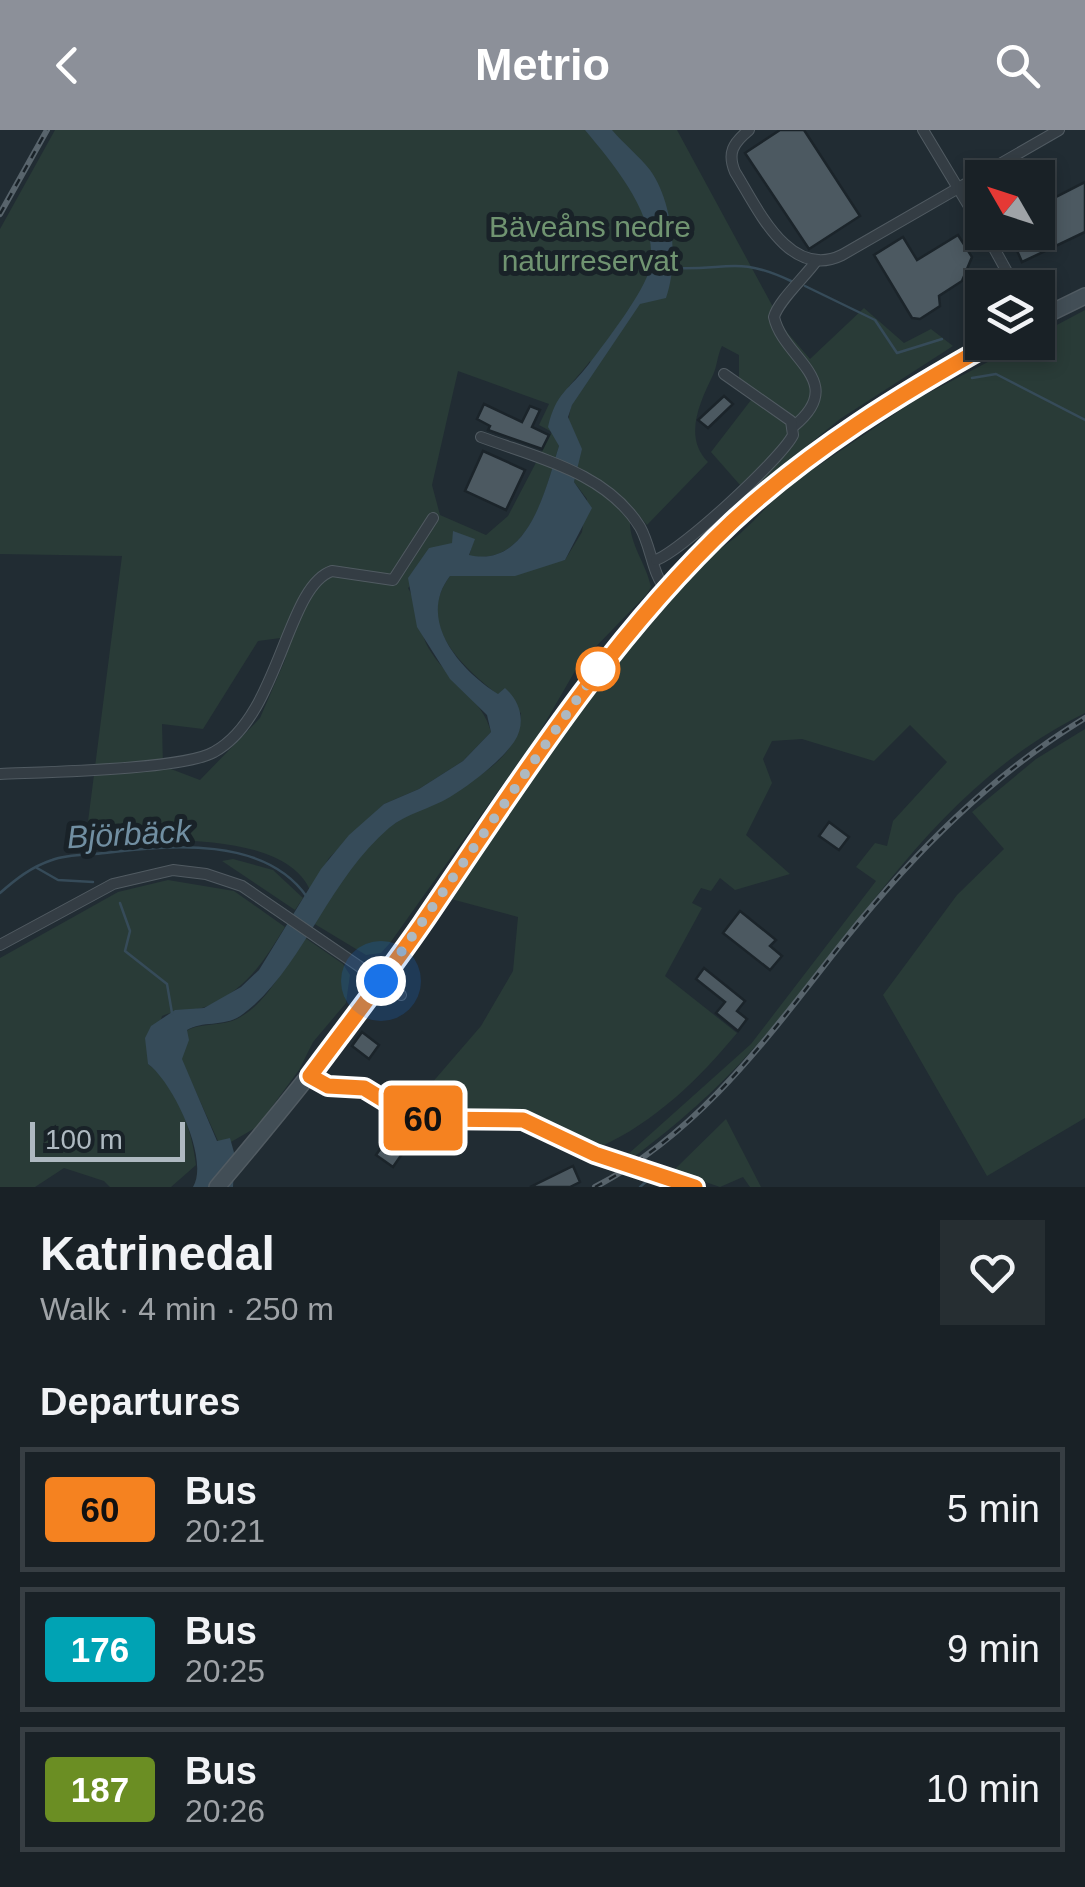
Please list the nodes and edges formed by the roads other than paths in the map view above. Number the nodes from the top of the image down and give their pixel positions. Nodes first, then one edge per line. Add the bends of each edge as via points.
1 (749, 130) edge
2 (924, 130) edge
3 (1059, 130) edge
4 (958, 186) junction
5 (965, 198) edge
6 (817, 260) junction
7 (1085, 296) edge
8 (1055, 310) edge
9 (965, 360) edge
10 (724, 374) dead end
11 (794, 426) junction
12 (481, 437) dead end
13 (433, 518) dead end
14 (656, 560) junction
15 (666, 589) junction
16 (0, 774) edge
17 (0, 945) edge
18 (381, 981) junction
19 (401, 995) dead end
20 (310, 1076) junction
21 (218, 1187) edge
22 (695, 1187) edge

1 - 6 street via 733,146 730,162 780,242
2 - 4 street
3 - 4 street
4 - 5 street
4 - 6 street via 842,255
6 - 11 street via 778,306 775,324 815,383 813,404
7 - 8 street
9 - 15 street via 823,446
10 - 11 street
11 - 14 street via 786,448
12 - 14 street via 585,476 623,504
13 - 16 street via 393,580 332,571 308,586 283,656 254,710 217,752
14 - 15 street via 656,576
15 - 18 street via 573,702
17 - 18 street via 113,884 173,870 242,886
18 - 19 street
18 - 20 street
20 - 21 street
20 - 22 street via 328,1086 364,1088 426,1119 523,1120 595,1154

